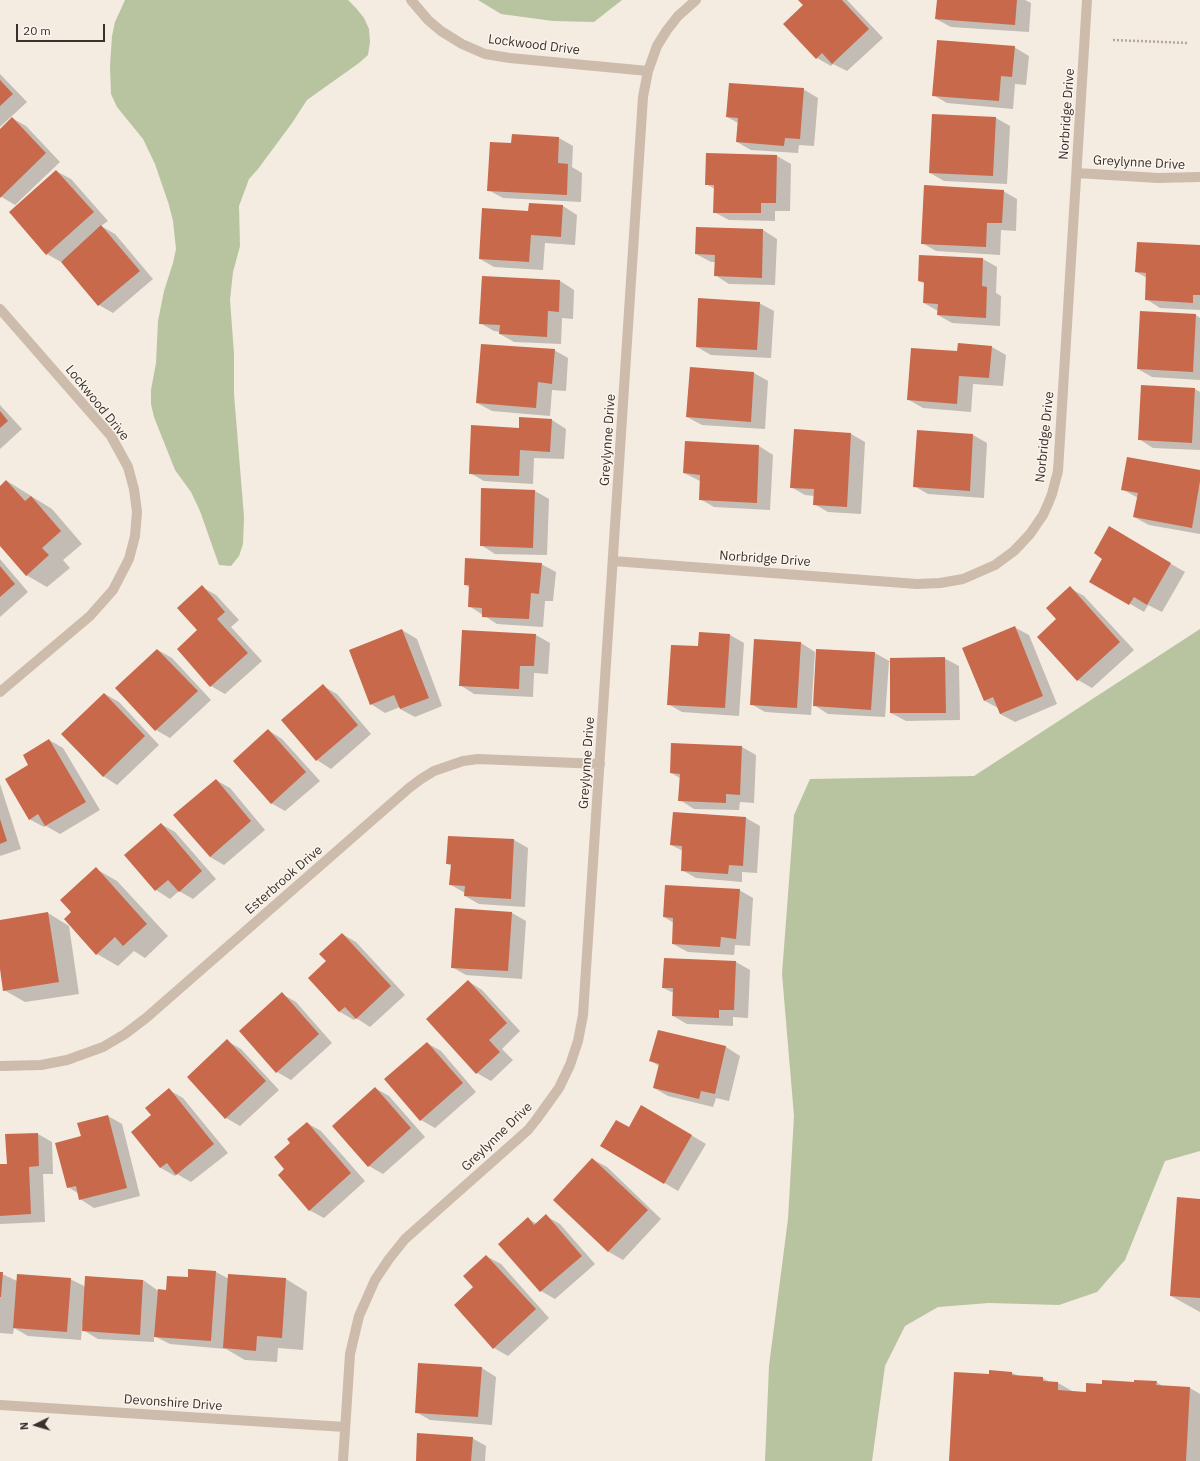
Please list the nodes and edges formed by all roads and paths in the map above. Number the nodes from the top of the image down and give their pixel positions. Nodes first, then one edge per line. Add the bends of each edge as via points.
1 (411, 0) edge
2 (696, 0) edge
3 (1087, 0) edge
4 (1113, 40) dead end
5 (1188, 43) dead end
6 (648, 71) junction
7 (1076, 173) junction
8 (1200, 177) edge
9 (0, 309) edge
10 (613, 561) junction
11 (0, 692) edge
12 (600, 764) junction
13 (0, 1066) edge
14 (0, 1405) edge
15 (345, 1427) junction
16 (343, 1461) edge

1 - 6 street, Lockwood Drive via 441,31 485,54
2 - 6 street, Greylynne Drive via 667,30 657,46
3 - 7 street, Norbridge Drive
4 - 5 path
6 - 10 street, Greylynne Drive via 643,97
7 - 8 street, Greylynne Drive
7 - 10 street, Norbridge Drive via 1058,471 1043,515 1014,551 995,565 974,575 952,582 928,584
9 - 11 street, Lockwood Drive via 111,436 128,467 137,512 135,536 129,559 113,590 90,616
10 - 12 street, Greylynne Drive
12 - 13 street, Esterbrook Drive via 478,759 463,761 434,771 409,788 125,1034 103,1047 66,1060 41,1065
12 - 15 street, Greylynne Drive via 583,1015 570,1065 552,1099 528,1130 406,1239 374,1280 363,1304 352,1341
14 - 15 street, Devonshire Drive
15 - 16 street, Greylynne Drive

